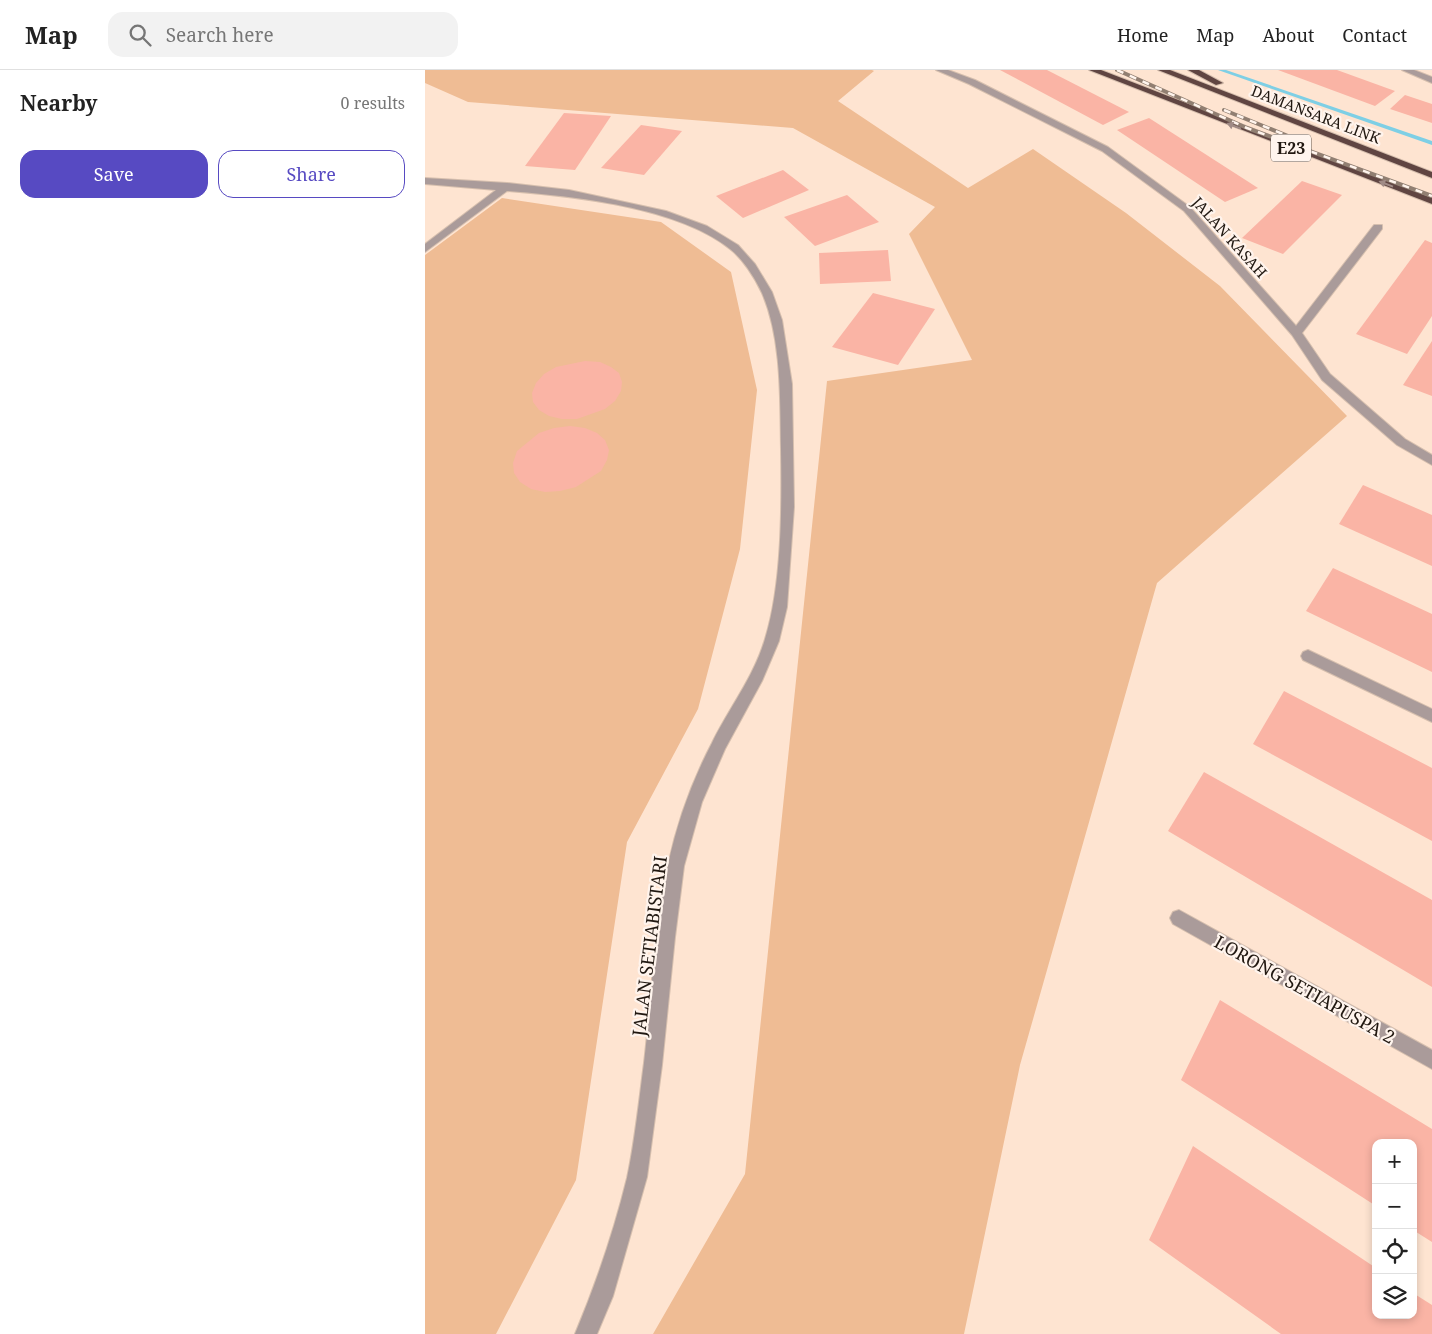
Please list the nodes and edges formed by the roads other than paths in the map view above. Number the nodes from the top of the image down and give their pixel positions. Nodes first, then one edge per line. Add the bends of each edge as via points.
1 (940, 70) edge
2 (1093, 70) edge
3 (1162, 70) edge
4 (1192, 70) edge
5 (1406, 70) edge
6 (1432, 80) edge
7 (1347, 143) junction
8 (1432, 175) edge
9 (425, 181) edge
10 (507, 186) junction
11 (1432, 201) edge
12 (1378, 227) dead end
13 (425, 249) edge
14 (1296, 333) junction
15 (1432, 461) edge
16 (1308, 656) dead end
17 (1432, 716) edge
18 (1179, 918) dead end
19 (1432, 1060) edge
20 (586, 1334) edge

1 - 14 street, JALAN KASAH via 972,82 1105,149 1187,209
11 -> 2 highway, E23
3 - 7 highway, DAMANSARA LINK / E23
4 - 7 highway
5 - 6 street
7 - 8 highway, DAMANSARA LINK / E23
9 - 10 street, JALAN SETIABISTARI
10 - 13 street
10 - 20 street, JALAN SETIABISTARI via 569,193 662,213 703,228 733,247 751,266 767,292 776,320 786,384 788,507 780,607 772,641 755,681 718,746 694,802 676,866 637,1177 602,1296
12 - 14 street
14 - 15 street, JALAN KASAH via 1326,378 1401,442
16 - 17 street
18 - 19 street, LORONG SETIAPUSPA 2

